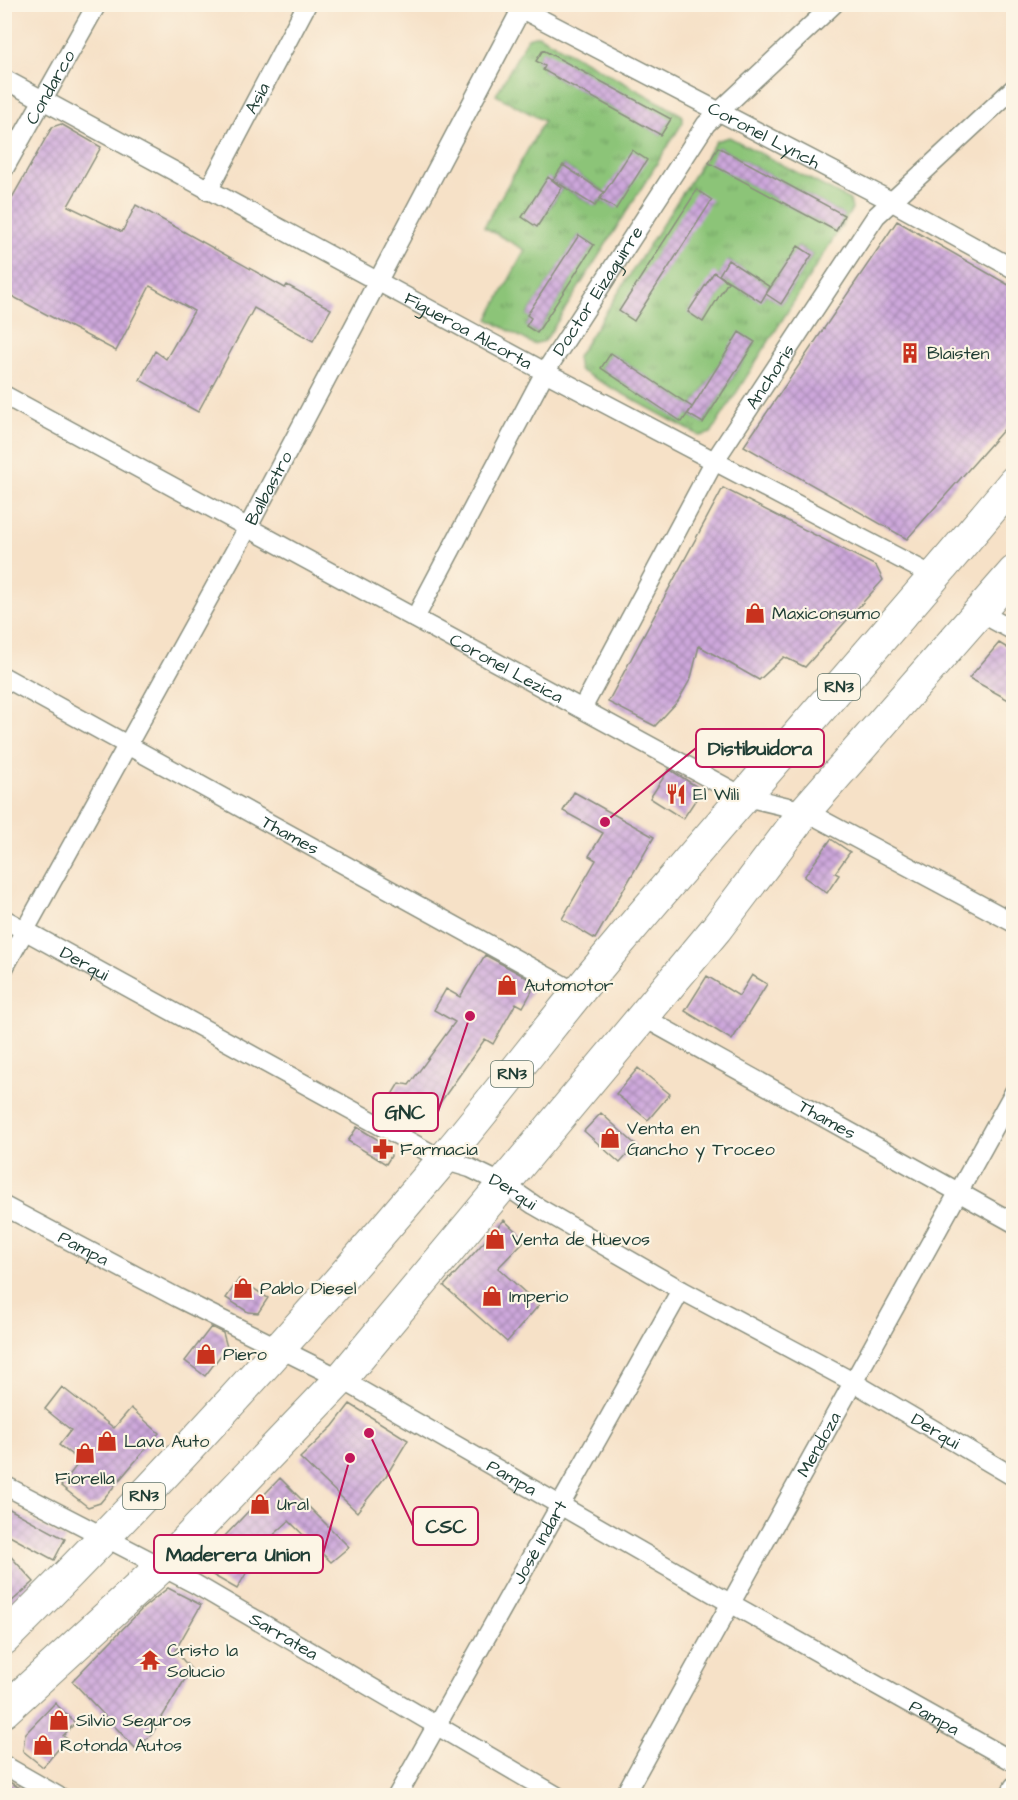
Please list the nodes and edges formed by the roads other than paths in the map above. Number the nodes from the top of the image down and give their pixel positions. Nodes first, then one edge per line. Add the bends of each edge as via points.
1 (97, 4) edge
2 (307, 4) edge
3 (834, 4) edge
4 (519, 6) edge
5 (4, 79) edge
6 (1014, 88) edge
7 (44, 100) junction
8 (717, 111) junction
9 (4, 169) edge
10 (208, 191) junction
11 (890, 200) junction
12 (1014, 269) edge
13 (376, 280) junction
14 (545, 372) junction
15 (4, 395) edge
16 (715, 460) junction
17 (1014, 482) edge
18 (247, 529) junction
19 (1014, 572) edge
20 (935, 577) junction
21 (979, 612) junction
22 (415, 618) junction
23 (1014, 631) edge
24 (4, 677) edge
25 (583, 707) junction
26 (127, 744) junction
27 (742, 796) junction
28 (805, 811) junction
29 (4, 919) edge
30 (1014, 922) edge
31 (25, 930) junction
32 (4, 968) edge
33 (577, 993) junction
34 (641, 1016) junction
35 (1014, 1092) edge
36 (443, 1160) junction
37 (505, 1185) junction
38 (959, 1193) junction
39 (4, 1206) edge
40 (1014, 1223) edge
41 (681, 1290) junction
42 (278, 1349) junction
43 (341, 1379) junction
44 (853, 1382) junction
45 (1014, 1478) edge
46 (4, 1485) edge
47 (561, 1506) junction
48 (105, 1539) junction
49 (161, 1567) junction
50 (730, 1603) junction
51 (4, 1639) edge
52 (4, 1711) edge
53 (437, 1726) junction
54 (1014, 1762) edge
55 (4, 1765) edge
56 (1014, 1786) edge
57 (58, 1796) edge
58 (397, 1796) edge
59 (557, 1796) edge
60 (624, 1796) edge
61 (1009, 1796) edge

1 - 7 street, Condarco
2 - 10 street, Asia
3 - 8 street, Doctor Eizaguirre
4 - 8 street, Coronel Lynch
4 - 13 street, Balbastro
5 - 7 street, Figueroa Alcorta
6 - 11 street, Anchoris
7 - 9 street, Condarco
7 - 10 street, Figueroa Alcorta
8 - 11 street, Coronel Lynch
8 - 14 street, Doctor Eizaguirre
10 - 13 street, Figueroa Alcorta
11 - 12 street, Coronel Lynch
11 - 16 street, Anchoris
13 - 14 street, Figueroa Alcorta
13 - 18 street, Balbastro
14 - 16 street, Figueroa Alcorta
14 - 22 street, Doctor Eizaguirre
15 - 18 street, Coronel Lezica
16 - 20 street, Figueroa Alcorta
16 - 25 street, Anchoris
17 - 20 highway, RN3
18 - 22 street, Coronel Lezica
18 - 26 street, Balbastro
19 - 21 highway
20 - 27 highway, RN3
21 - 23 street
21 - 28 highway
22 - 25 street, Coronel Lezica
24 - 26 street, Thames
25 - 27 street, Coronel Lezica
26 - 31 street, Balbastro
26 - 33 street, Thames
27 - 28 street, Coronel Lezica
27 - 33 highway, RN3
28 - 30 street, Coronel Lezica
28 - 34 highway via 716,929
29 - 31 street, Derqui
31 - 32 street, Balbastro
31 - 36 street, Derqui
33 - 36 highway, RN3
34 - 37 highway
34 - 38 street, Thames
35 - 38 street, Mendoza
36 - 37 street, Derqui
36 - 42 highway, RN3
37 - 41 street, Derqui
37 - 43 highway
38 - 40 street, Thames
38 - 44 street, Mendoza
39 - 42 street, Pampa
41 - 44 street, Derqui
41 - 47 street, José Indart
42 - 43 street, Pampa
42 - 48 highway, RN3
43 - 47 street, Pampa
43 - 49 highway
44 - 45 street, Derqui
44 - 50 street, Mendoza
46 - 48 street, Sarratea
47 - 50 street, Pampa
47 - 53 street, José Indart
48 - 49 street, Sarratea
48 - 51 highway, RN3
49 - 52 highway
49 - 53 street, Sarratea
50 - 54 street, Pampa
50 - 60 street, Mendoza
53 - 58 street, José Indart
53 - 59 street, Sarratea
55 - 57 street
56 - 61 street

